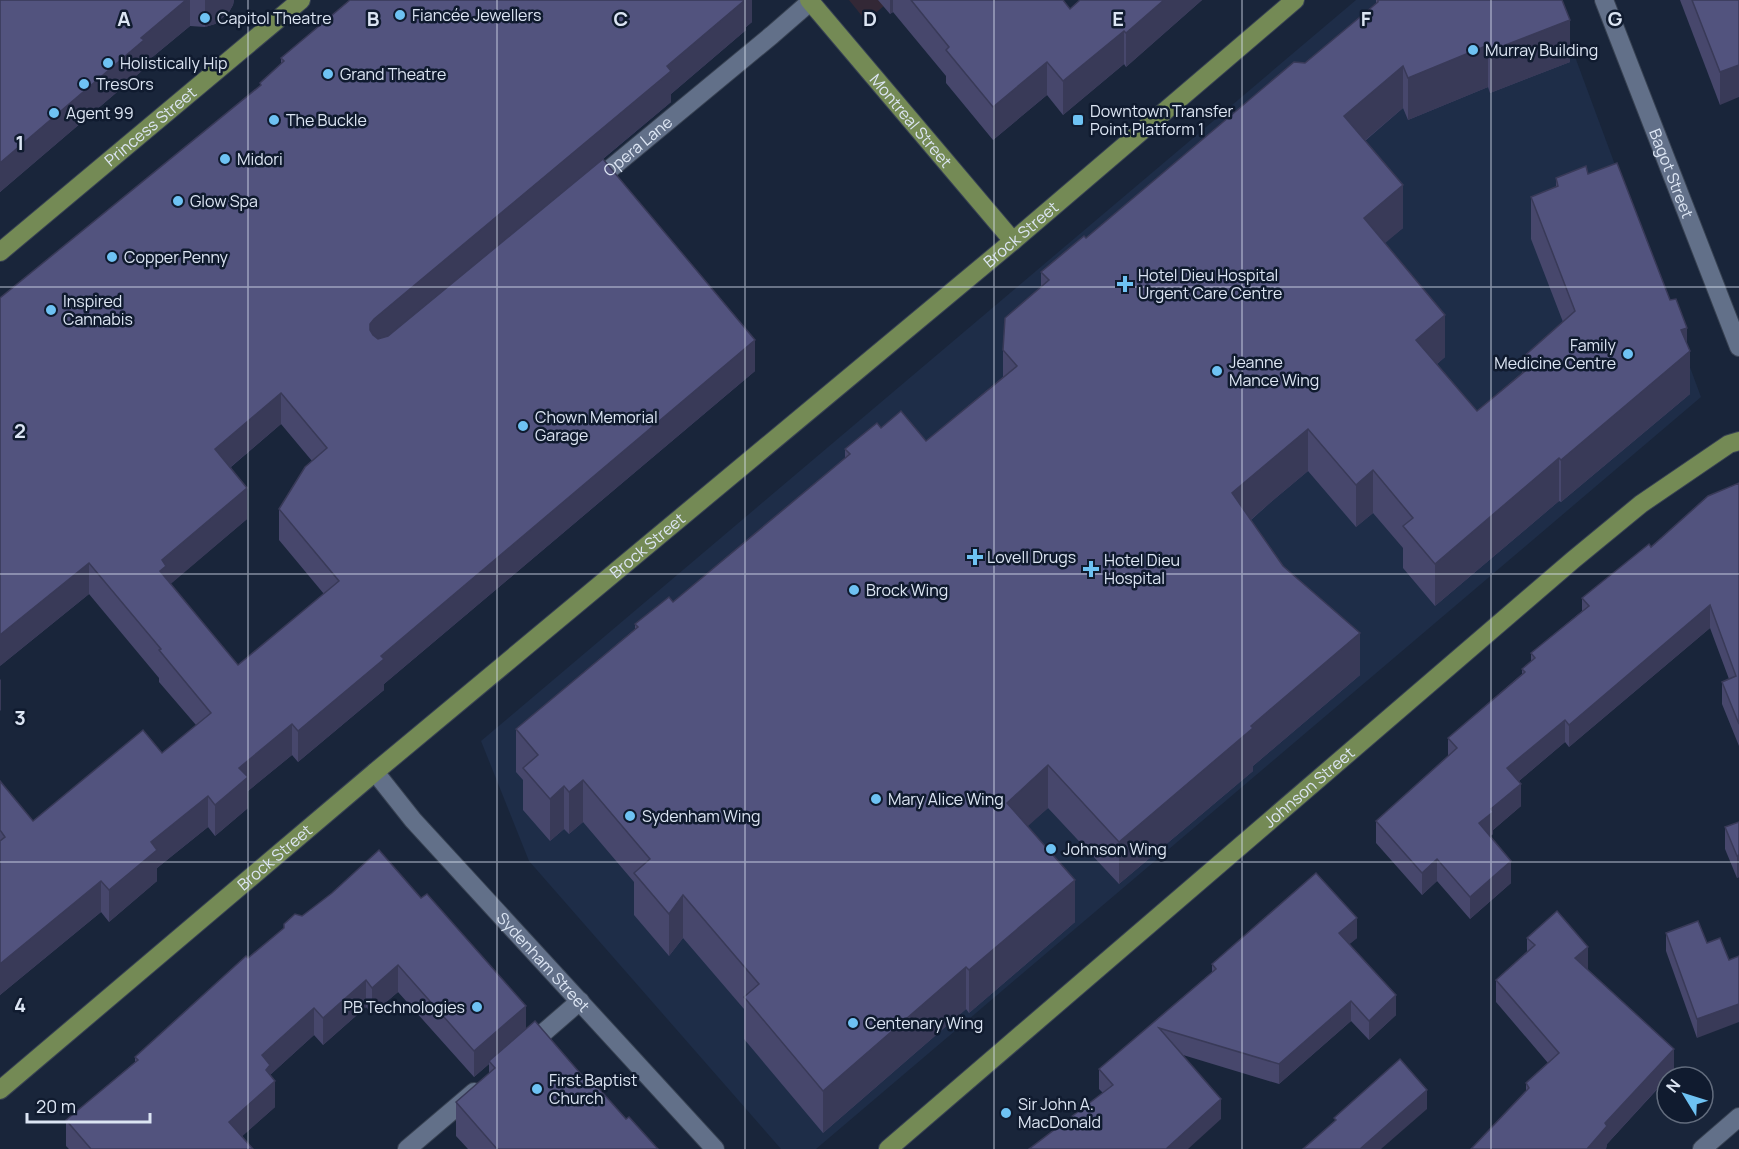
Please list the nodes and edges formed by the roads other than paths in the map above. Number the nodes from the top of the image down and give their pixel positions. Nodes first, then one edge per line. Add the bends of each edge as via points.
1 (301, 0) edge
2 (1295, 0) edge
3 (1604, 0) edge
4 (809, 1) edge
5 (577, 196) edge
6 (1013, 241) junction
7 (0, 252) edge
8 (1739, 347) edge
9 (1739, 441) edge
10 (375, 772) junction
11 (580, 1001) junction
12 (516, 1056) edge
13 (490, 1078) edge
14 (0, 1090) edge
15 (1739, 1117) edge
16 (407, 1149) edge
17 (715, 1149) edge
18 (888, 1149) edge
19 (1702, 1149) edge

1 - 7 main road, Princess Street
2 - 6 main road, Brock Street
3 - 8 street, Bagot Street
4 - 5 street, Opera Lane
4 - 6 main road, Montreal Street
6 - 10 main road, Brock Street
9 - 18 main road, Johnson Street via 1641,504 1573,560
10 - 11 street, Sydenham Street via 413,820
10 - 14 main road, Brock Street
11 - 12 street
11 - 17 street, Sydenham Street
13 - 16 street
15 - 19 street

